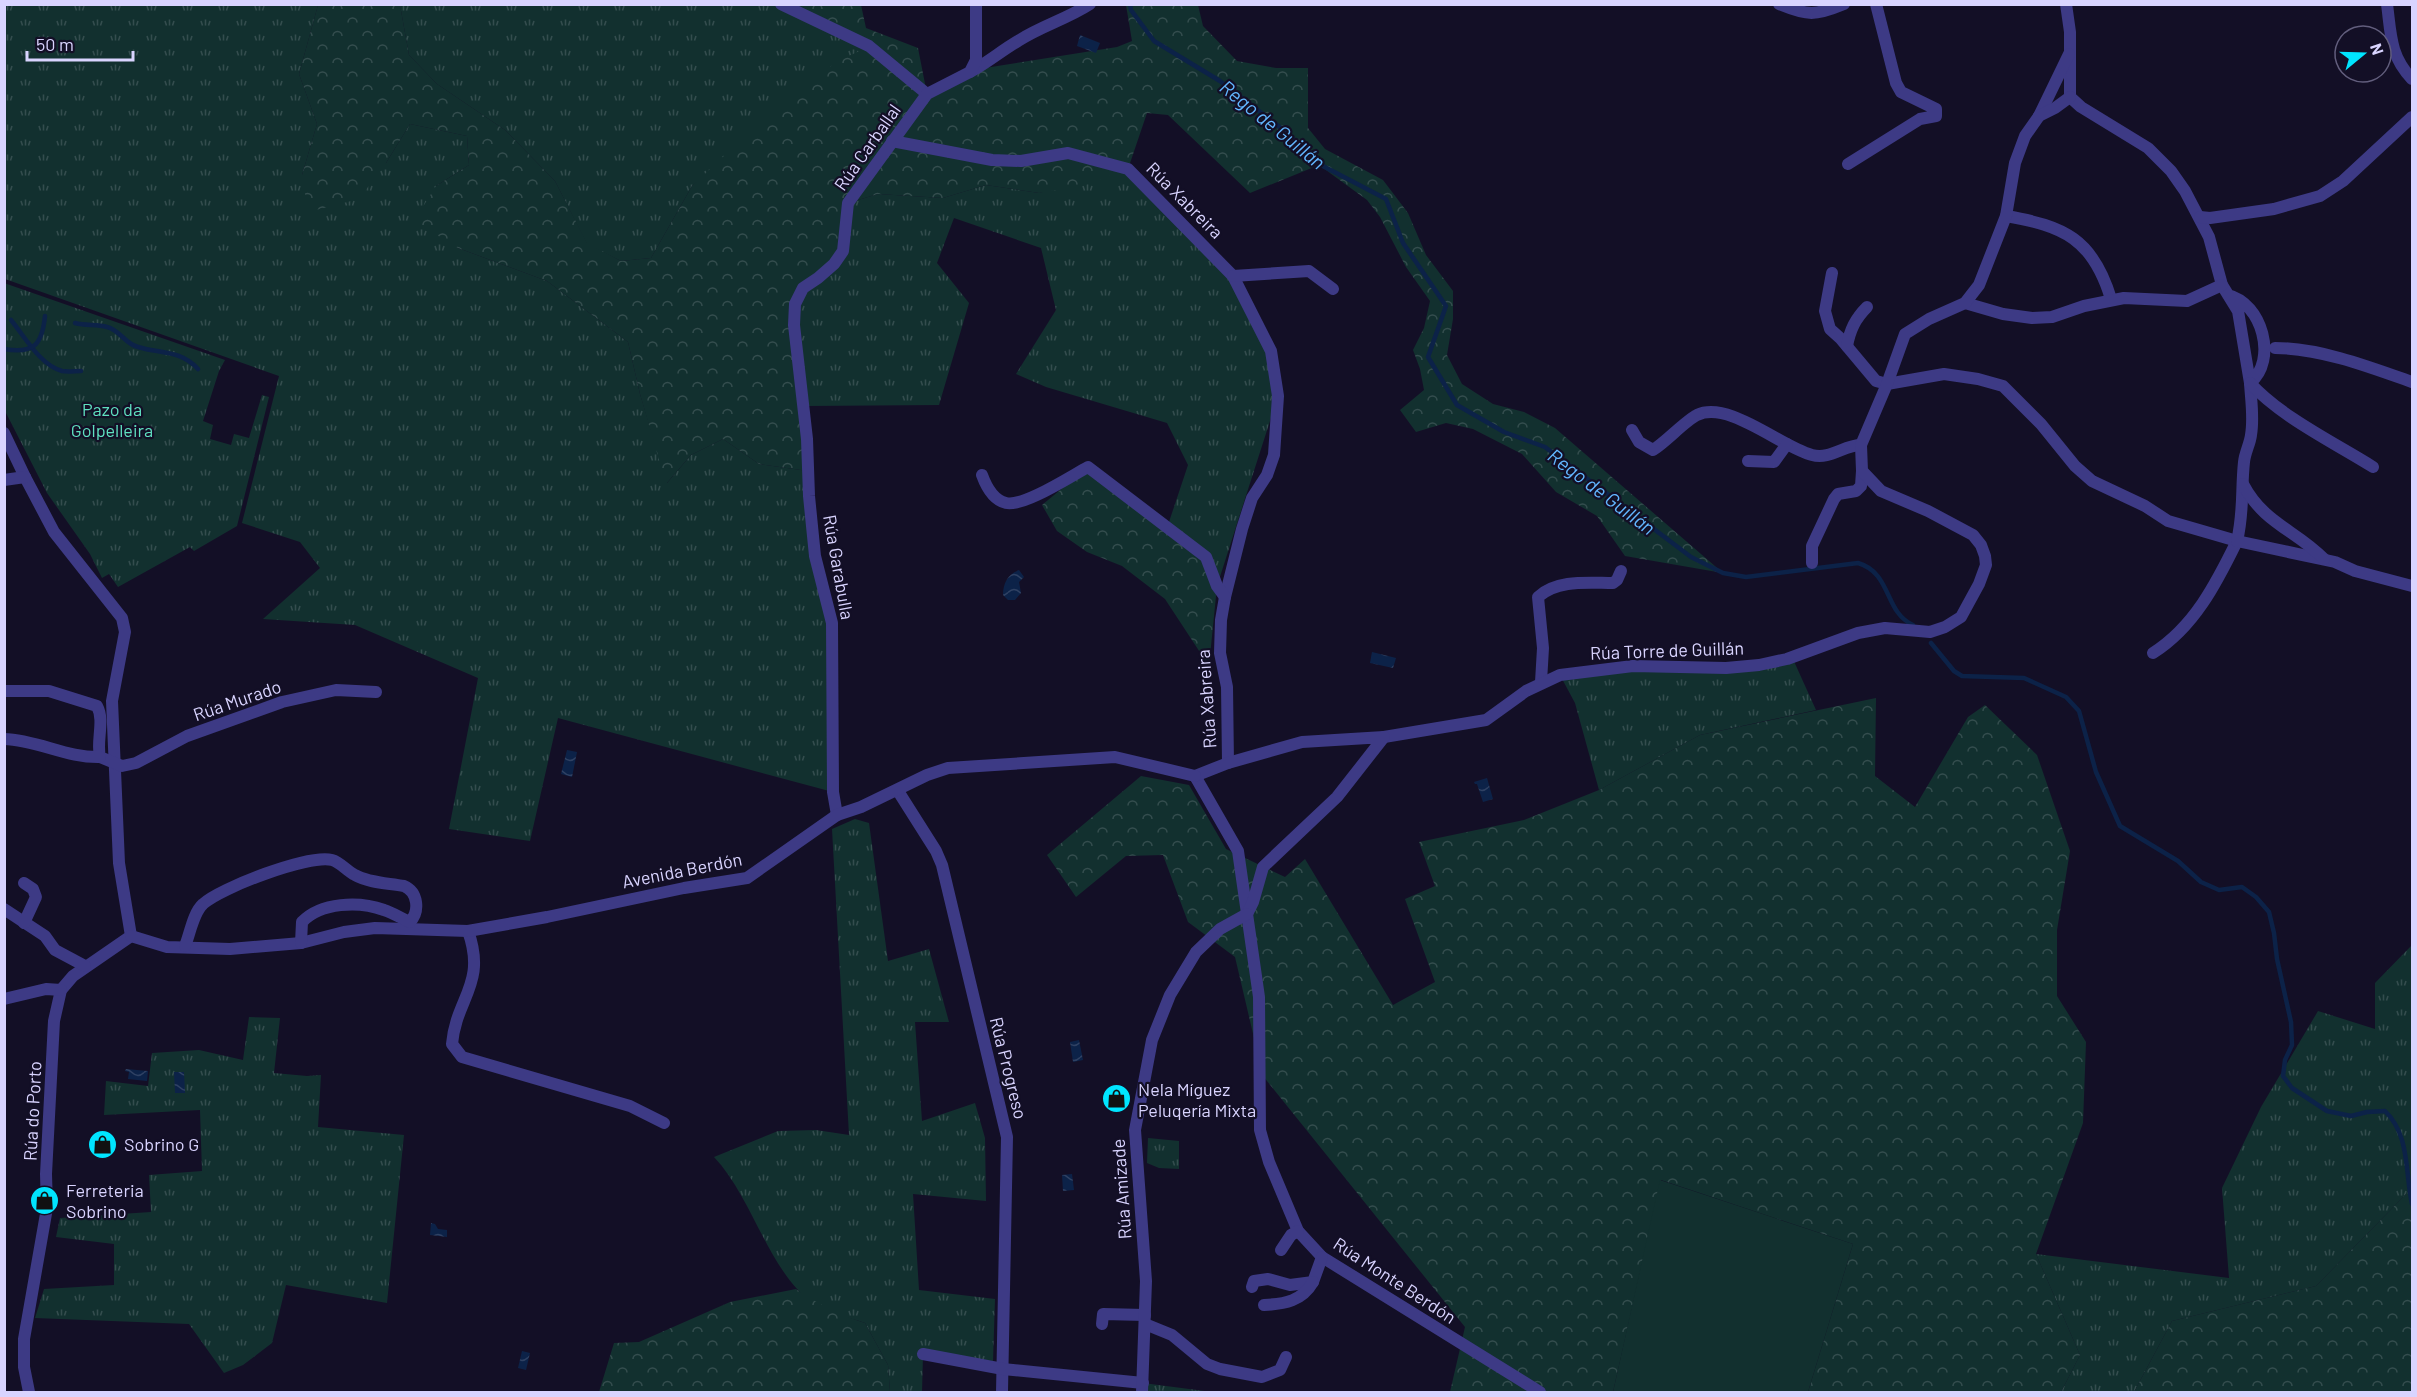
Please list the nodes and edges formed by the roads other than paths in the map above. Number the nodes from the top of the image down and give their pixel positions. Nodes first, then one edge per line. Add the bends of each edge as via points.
1 (781, 4) edge
2 (976, 4) edge
3 (1090, 4) edge
4 (1779, 4) edge
5 (1844, 4) edge
6 (1876, 4) edge
7 (2387, 4) edge
8 (2067, 5) edge
9 (2070, 52) junction
10 (970, 72) junction
11 (2412, 79) edge
12 (927, 94) junction
13 (2070, 97) junction
14 (2039, 116) junction
15 (2412, 117) edge
16 (892, 141) junction
17 (1848, 164) dead end
18 (2006, 216) junction
19 (2200, 217) junction
20 (1832, 273) dead end
21 (1233, 276) junction
22 (1333, 289) dead end
23 (2225, 290) junction
24 (2111, 299) junction
25 (1965, 303) junction
26 (1867, 307) dead end
27 (794, 325) joint
28 (1847, 346) junction
29 (2245, 347) junction
30 (2269, 350) junction
31 (2412, 382) edge
32 (2250, 383) junction
33 (1887, 384) junction
34 (1632, 430) dead end
35 (4, 434) edge
36 (1787, 444) junction
37 (1861, 445) junction
38 (1748, 461) dead end
39 (2373, 467) dead end
40 (1862, 471) junction
41 (982, 475) dead end
42 (25, 477) junction
43 (4, 480) edge
44 (2243, 483) junction
45 (2237, 541) junction
46 (2324, 560) junction
47 (1812, 563) dead end
48 (1621, 571) dead end
49 (2412, 586) edge
50 (1225, 597) junction
51 (2153, 653) dead end
52 (1542, 682) junction
53 (4, 691) edge
54 (376, 692) dead end
55 (1384, 737) junction
56 (4, 739) edge
57 (100, 758) junction
58 (1228, 763) junction
59 (116, 765) junction
60 (1195, 776) junction
61 (898, 791) junction
62 (837, 815) junction
63 (24, 883) dead end
64 (4, 909) edge
65 (1246, 914) junction
66 (24, 922) junction
67 (410, 926) junction
68 (468, 931) junction
69 (130, 936) junction
70 (301, 943) junction
71 (185, 946) junction
72 (85, 966) junction
73 (62, 990) junction
74 (4, 999) edge
75 (664, 1122) dead end
76 (1298, 1231) junction
77 (1281, 1250) dead end
78 (1322, 1257) junction
79 (1313, 1282) junction
80 (1251, 1287) dead end
81 (1264, 1305) dead end
82 (1145, 1319) junction
83 (1102, 1324) dead end
84 (923, 1354) dead end
85 (1286, 1357) dead end
86 (1003, 1369) junction
87 (1143, 1388) edge
88 (29, 1392) edge
89 (1002, 1392) edge
90 (1540, 1392) edge

1 - 12 street via 869,46
2 - 10 street via 976,60
3 - 10 street, Rúa Carballal via 1019,40
4 - 5 street via 1811,14
6 - 17 street via 1896,83 1901,92 1936,109 1936,116 1920,119
7 - 11 street via 2391,42 2400,66
8 - 9 street
9 - 13 street
9 - 14 street
10 - 12 street, Rúa Carballal
12 - 16 street, Rúa Carballal
13 - 14 street
13 - 19 street via 2148,148 2171,171
14 - 18 street via 2025,136 2015,163
15 - 19 street via 2343,181 2320,196 2274,209
16 - 21 street, Rúa Xabreira via 993,160 1021,161 1068,153 1128,169
16 - 27 street, Rúa Carballal via 848,203 843,251 834,264 803,288 795,304
18 - 24 street via 2041,222 2068,234 2097,266
18 - 25 street via 1986,271
19 - 23 street
20 - 28 street via 1825,311 1827,321
21 - 22 street via 1309,271
21 - 50 street, Rúa Xabreira via 1271,351 1278,396 1274,455 1252,498
23 - 24 street via 2187,301
23 - 29 street via 2238,311
23 - 30 street via 2248,307
24 - 25 street via 2064,315 2032,318
25 - 33 street via 1905,334
26 - 28 street via 1854,324
27 - 62 street, Rúa Garabulla via 815,556 832,623 833,792
28 - 33 street via 1876,381
29 - 30 street
29 - 32 street
30 - 31 street via 2288,348 2362,364
30 - 32 street
32 - 39 street via 2262,396
32 - 44 street via 2251,438
33 - 37 street
33 - 45 street via 1944,374 2003,386 2092,481 2168,521
34 - 36 street via 1639,442 1653,450 1697,415 1713,412 1730,416
35 - 42 street
36 - 37 street via 1814,456 1832,455
36 - 38 street via 1774,462
37 - 40 street
40 - 47 street via 1861,486 1838,494 1834,500 1812,546
40 - 52 street, Rúa Torre de Guillán via 1881,491 1973,535 1981,545 1986,565 1961,617 1930,633 1885,628 1858,633 1759,665 1633,666 1560,675
41 - 50 street via 987,489 1004,503 1018,503 1088,467 1206,557
42 - 43 street
42 - 59 street via 54,532 122,618 125,632 112,701
44 - 45 street via 2243,517
44 - 46 street via 2266,514
45 - 46 street
45 - 51 street via 2197,614
46 - 49 street
48 - 52 street via 1612,583 1556,586 1538,597
50 - 58 street, Rúa Xabreira via 1220,653 1227,687
52 - 55 street, Rúa Torre de Guillán via 1486,720
53 - 57 street via 49,691 97,706 101,712 97,746
54 - 59 street, Rúa Murado via 336,690 282,702 187,736 136,763
55 - 58 street, Rúa Torre de Guillán via 1302,742
55 - 65 street via 1337,797 1263,867
56 - 57 street via 36,742 82,758
57 - 59 street
58 - 60 street, Rúa Torre de Guillán
59 - 69 street via 119,863
60 - 61 street, Avenida Berdón via 1114,757 948,768
60 - 65 street via 1238,851
61 - 62 street, Avenida Berdón
61 - 86 street, Rúa Progreso via 942,865 1007,1137
62 - 68 street, Avenida Berdón via 747,878
63 - 66 street via 36,897
64 - 66 street
65 - 76 street, Rúa Monte Berdón via 1259,998 1260,1130
65 - 82 street, Rúa Amizade via 1220,929 1196,952 1170,996 1152,1040 1135,1130 1146,1281
66 - 72 street via 45,936 55,950
67 - 68 street, Avenida Berdón
67 - 70 street, Avenida Berdón via 344,932
67 - 70 street via 387,910 350,904 310,914 302,922
67 - 71 street via 416,900 411,889 357,877 331,859 313,860 277,869 203,903
68 - 75 street via 475,976 452,1044 462,1057 630,1106
69 - 71 street, Avenida Berdón via 167,947
69 - 72 street, Rúa do Porto
70 - 71 street, Avenida Berdón via 230,949
72 - 73 street, Rúa do Porto
73 - 74 street via 46,989
73 - 88 street, Rúa do Porto via 54,1021 46,1219 24,1339
76 - 77 street
76 - 78 street, Rúa Monte Berdón
78 - 79 street
78 - 90 street, Rúa Monte Berdón
79 - 80 street via 1290,1285 1260,1279
79 - 81 street via 1294,1301
82 - 83 street via 1103,1314
82 - 85 street via 1207,1364 1262,1377 1280,1370
82 - 87 street, Rúa Amizade
84 - 86 street
86 - 87 street
86 - 89 street, Rúa Progreso

